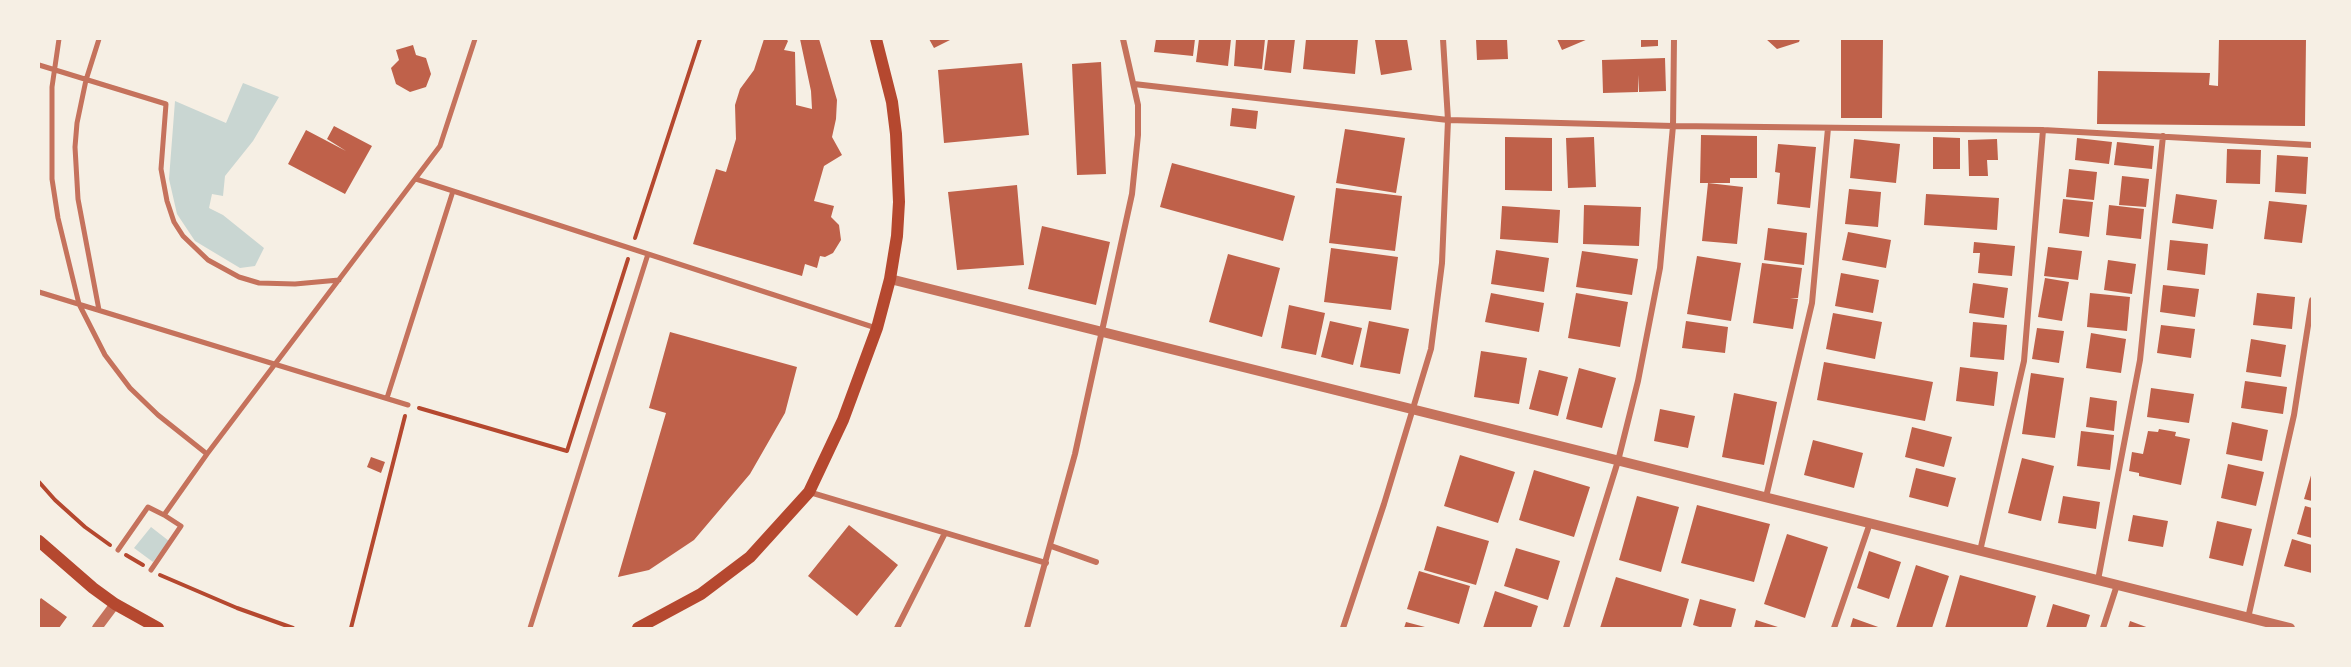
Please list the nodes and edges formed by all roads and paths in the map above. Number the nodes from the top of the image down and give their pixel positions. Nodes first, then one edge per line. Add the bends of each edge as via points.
1 (59, 39) edge
2 (99, 39) edge
3 (475, 39) edge
4 (876, 39) edge
5 (1123, 39) edge
6 (1443, 39) edge
7 (1674, 39) edge
8 (39, 65) edge
9 (53, 69) junction
10 (86, 80) junction
11 (1134, 84) junction
12 (1448, 120) junction
13 (1673, 126) junction
14 (1828, 128) junction
15 (2043, 130) junction
16 (2163, 136) junction
17 (2312, 145) edge
18 (416, 178) junction
19 (453, 191) junction
20 (648, 254) junction
21 (890, 279) junction
22 (339, 280) junction
23 (39, 292) edge
24 (2312, 300) edge
25 (80, 304) junction
26 (99, 310) junction
27 (877, 328) junction
28 (1102, 332) junction
29 (276, 364) junction
30 (387, 398) junction
31 (408, 405) junction
32 (1412, 409) junction
33 (567, 451) dead end
34 (207, 454) junction
35 (1618, 461) junction
36 (809, 492) junction
37 (1766, 497) junction
38 (164, 515) junction
39 (1870, 523) junction
40 (945, 533) junction
41 (42, 545) edge
42 (1051, 546) junction
43 (118, 550) dead end
44 (1980, 551) junction
45 (1096, 562) dead end
46 (1046, 563) junction
47 (151, 570) dead end
48 (2098, 580) junction
49 (2117, 585) junction
50 (115, 604) junction
51 (2248, 618) junction
52 (97, 628) edge
53 (158, 628) edge
54 (351, 628) edge
55 (530, 628) edge
56 (638, 628) edge
57 (897, 628) edge
58 (1028, 628) edge
59 (1343, 628) edge
60 (1566, 628) edge
61 (1834, 628) edge
62 (2103, 628) edge
63 (2290, 628) edge

1 - 9 street
2 - 10 street
3 - 18 street via 440,146
4 - 21 main road via 892,102 899,168 897,236
5 - 11 street
6 - 12 street
7 - 13 street
8 - 9 street
9 - 10 street
9 - 25 street via 52,178
10 - 22 street via 166,104 161,169 167,201 183,236 207,260 259,283
10 - 26 street via 77,123 76,173
11 - 12 street
11 - 28 street via 1138,135 1132,194
12 - 13 street
12 - 32 street via 1442,263 1431,349
13 - 14 street
13 - 35 street via 1660,268
14 - 15 street
14 - 37 street via 1812,303
15 - 16 street
15 - 44 street via 2024,361
16 - 17 street
16 - 48 street via 2140,360
18 - 19 street
18 - 22 street
19 - 20 street
19 - 30 street
20 - 27 street
20 - 55 street
21 - 27 main road
21 - 28 street
22 - 29 street
23 - 25 street
24 - 51 street via 2294,415
25 - 26 street
25 - 34 street via 105,355 130,388
26 - 29 street
27 - 36 main road via 843,420
28 - 32 street
28 - 42 street
29 - 30 street
29 - 34 street
30 - 31 street
31 - 33 path
31 - 54 path
32 - 35 street
32 - 59 street
34 - 38 street
35 - 37 street
35 - 60 street
36 - 40 street
36 - 56 main road via 750,557 701,594
37 - 39 street
38 - 43 street via 148,507
38 - 47 street via 181,526
39 - 44 street
39 - 61 street
40 - 46 street
40 - 57 street
41 - 50 main road
42 - 45 street
42 - 46 street
44 - 48 street
46 - 58 street
48 - 49 street
49 - 51 street
49 - 62 street
50 - 52 street
50 - 53 main road
51 - 63 street

